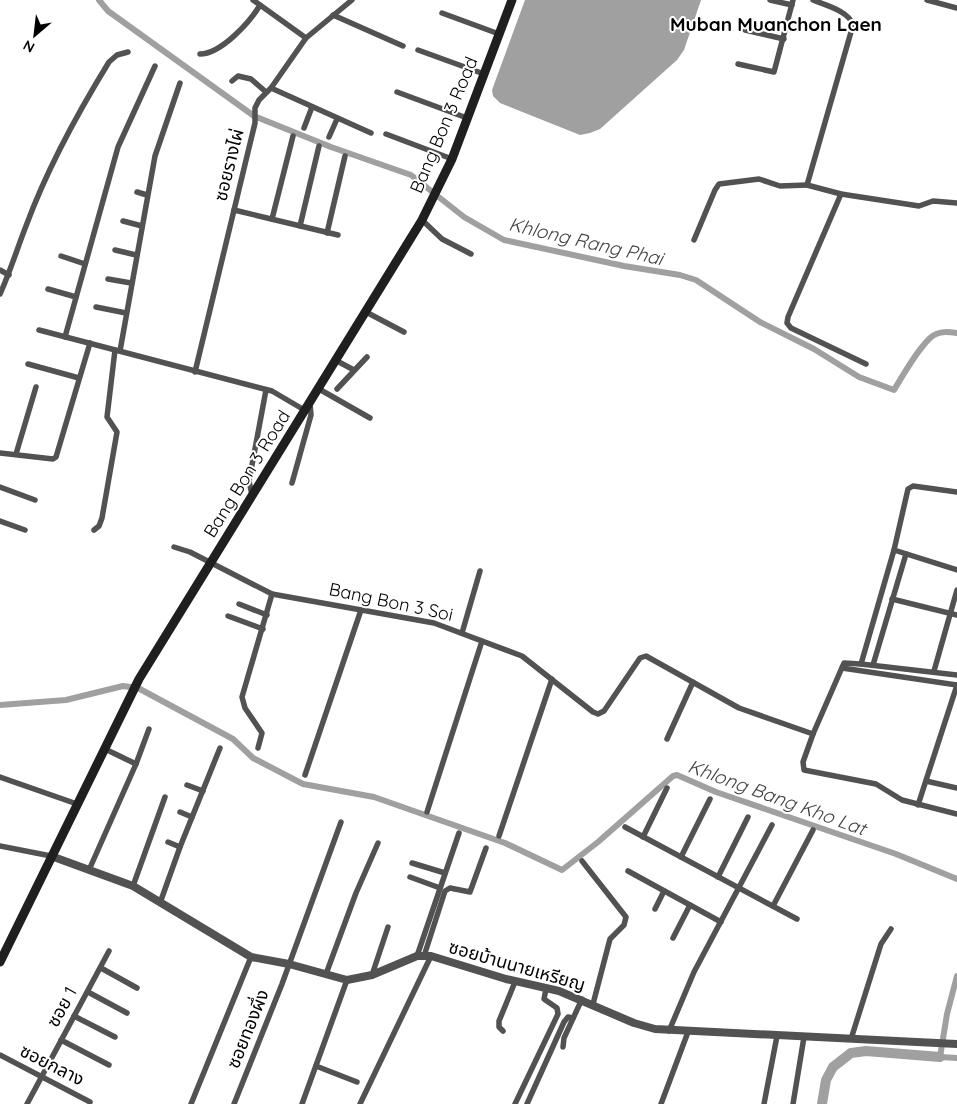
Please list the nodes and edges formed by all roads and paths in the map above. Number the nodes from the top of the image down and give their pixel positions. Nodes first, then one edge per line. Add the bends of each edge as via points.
1 (253, 0) edge
2 (352, 0) edge
3 (512, 0) edge
4 (770, 0) edge
5 (813, 0) edge
6 (927, 0) edge
7 (793, 2) edge
8 (260, 5) junction
9 (957, 8) edge
10 (442, 13) dead end
11 (333, 16) junction
12 (745, 30) dead end
13 (499, 34) junction
14 (306, 38) junction
15 (784, 39) junction
16 (403, 46) dead end
17 (418, 50) dead end
18 (128, 52) dead end
19 (200, 54) dead end
20 (738, 64) dead end
21 (156, 66) dead end
22 (484, 74) junction
23 (232, 81) dead end
24 (180, 83) dead end
25 (268, 90) junction
26 (397, 92) dead end
27 (312, 108) junction
28 (467, 118) junction
29 (338, 119) junction
30 (304, 128) dead end
31 (371, 133) dead end
32 (386, 134) dead end
33 (293, 136) dead end
34 (329, 138) dead end
35 (319, 146) dead end
36 (345, 156) dead end
37 (452, 159) junction
38 (807, 185) junction
39 (137, 192) dead end
40 (841, 194) junction
41 (147, 195) junction
42 (957, 203) edge
43 (234, 210) junction
44 (272, 219) junction
45 (422, 220) junction
46 (123, 221) dead end
47 (142, 226) junction
48 (300, 226) junction
49 (326, 232) junction
50 (338, 235) dead end
51 (694, 240) dead end
52 (115, 250) dead end
53 (471, 254) dead end
54 (136, 255) junction
55 (62, 256) dead end
56 (85, 264) junction
57 (0, 270) edge
58 (9, 275) junction
59 (108, 279) dead end
60 (130, 283) junction
61 (48, 289) dead end
62 (0, 294) edge
63 (76, 298) junction
64 (96, 307) dead end
65 (366, 312) junction
66 (126, 313) junction
67 (40, 330) dead end
68 (404, 332) dead end
69 (65, 337) junction
70 (90, 344) junction
71 (118, 351) junction
72 (366, 357) dead end
73 (336, 360) junction
74 (28, 364) dead end
75 (866, 364) dead end
76 (354, 370) junction
77 (196, 372) junction
78 (79, 378) junction
79 (36, 387) dead end
80 (319, 389) junction
81 (337, 389) dead end
82 (266, 390) junction
83 (308, 408) junction
84 (370, 418) dead end
85 (0, 453) edge
86 (16, 454) junction
87 (292, 483) dead end
88 (0, 487) edge
89 (957, 492) edge
90 (252, 495) junction
91 (35, 500) dead end
92 (0, 521) edge
93 (26, 530) dead end
94 (94, 530) dead end
95 (174, 547) dead end
96 (894, 550) junction
97 (906, 554) junction
98 (210, 564) junction
99 (957, 570) edge
100 (480, 571) dead end
101 (957, 590) edge
102 (272, 594) junction
103 (892, 598) junction
104 (239, 604) dead end
105 (361, 610) junction
106 (950, 613) junction
107 (266, 615) junction
108 (957, 615) edge
109 (228, 616) dead end
110 (263, 629) junction
111 (462, 633) junction
112 (482, 641) junction
113 (861, 664) junction
114 (873, 665) junction
115 (842, 668) junction
116 (934, 671) junction
117 (957, 675) edge
118 (552, 679) junction
119 (693, 682) junction
120 (957, 685) edge
121 (149, 729) dead end
122 (813, 734) junction
123 (667, 739) dead end
124 (220, 748) dead end
125 (258, 748) dead end
126 (105, 749) junction
127 (136, 764) junction
128 (305, 775) dead end
129 (0, 776) edge
130 (926, 781) junction
131 (187, 785) dead end
132 (667, 788) dead end
133 (957, 788) edge
134 (202, 792) junction
135 (165, 796) dead end
136 (710, 799) dead end
137 (77, 804) junction
138 (918, 805) junction
139 (180, 812) dead end
140 (427, 812) dead end
141 (957, 814) edge
142 (192, 817) junction
143 (748, 817) dead end
144 (341, 822) dead end
145 (772, 825) dead end
146 (625, 827) dead end
147 (813, 830) dead end
148 (459, 834) dead end
149 (498, 836) dead end
150 (643, 837) junction
151 (168, 842) dead end
152 (378, 843) dead end
153 (0, 846) edge
154 (180, 847) junction
155 (486, 848) dead end
156 (51, 856) junction
157 (681, 857) junction
158 (582, 861) dead end
159 (412, 863) dead end
160 (90, 870) junction
161 (628, 871) dead end
162 (445, 873) junction
163 (410, 877) dead end
164 (718, 877) junction
165 (133, 886) junction
166 (440, 888) junction
167 (738, 889) junction
168 (664, 891) junction
169 (160, 903) junction
170 (690, 905) junction
171 (773, 906) junction
172 (655, 910) dead end
173 (797, 919) dead end
174 (721, 922) junction
175 (388, 927) dead end
176 (891, 929) dead end
177 (673, 938) dead end
178 (109, 951) dead end
179 (424, 956) junction
180 (251, 957) junction
181 (0, 962) edge
182 (289, 964) junction
183 (101, 968) junction
184 (326, 974) junction
185 (372, 975) junction
186 (347, 980) junction
187 (515, 982) junction
188 (137, 988) dead end
189 (546, 988) junction
190 (88, 992) junction
191 (582, 999) junction
192 (592, 1004) junction
193 (127, 1013) dead end
194 (74, 1016) junction
195 (573, 1018) junction
196 (503, 1031) dead end
197 (668, 1031) junction
198 (688, 1032) junction
199 (777, 1036) junction
200 (804, 1037) junction
201 (115, 1038) dead end
202 (851, 1039) junction
203 (61, 1040) junction
204 (957, 1044) edge
205 (563, 1047) dead end
206 (0, 1055) edge
207 (109, 1065) dead end
208 (316, 1066) junction
209 (42, 1077) junction
210 (357, 1082) dead end
211 (90, 1102) dead end
212 (28, 1104) edge
213 (191, 1104) edge
214 (234, 1104) edge
215 (302, 1104) edge
216 (360, 1104) edge
217 (515, 1104) edge
218 (527, 1104) edge
219 (661, 1104) edge
220 (764, 1104) edge
221 (793, 1104) edge

1 - 8 street
2 - 11 street, ซอยรางไผ่
3 - 13 main road, Bang Bon 3 Road
4 - 7 street
5 - 38 street via 844,14 853,25
6 - 9 street
7 - 15 street
8 - 14 street
8 - 19 street via 238,33 209,52
10 - 13 street
11 - 14 street, ซอยรางไผ่
11 - 16 street
12 - 15 street
13 - 22 main road, Bang Bon 3 Road
14 - 25 street, ซอยรางไผ่
15 - 20 street via 774,72
17 - 22 street
18 - 58 street via 117,54 109,62 71,125 25,227
21 - 56 street via 118,148
22 - 28 main road, Bang Bon 3 Road
23 - 25 street via 238,76 245,76
24 - 41 street via 155,156
25 - 27 street
25 - 43 street, ซอยรางไผ่ via 255,108 255,123
26 - 28 street
27 - 29 street
27 - 30 street
28 - 37 main road, Bang Bon 3 Road
29 - 31 street
29 - 34 street
32 - 37 street
33 - 44 street
35 - 48 street
36 - 49 street
37 - 45 main road, Bang Bon 3 Road
38 - 40 street
38 - 51 street via 780,186 759,180 720,184
39 - 41 street
40 - 42 street via 919,206 933,201
40 - 75 street via 788,317 788,324 790,328
41 - 47 street
43 - 44 street
43 - 77 street, ซอยรางไผ่
44 - 48 street
45 - 53 street via 442,239
45 - 65 main road, Bang Bon 3 Road
46 - 47 street
47 - 54 street
48 - 49 street
49 - 50 street
52 - 54 street
54 - 60 street
55 - 56 street
56 - 63 street
57 - 58 street
58 - 62 street
59 - 60 street
60 - 66 street
61 - 63 street
63 - 69 street
64 - 66 street
65 - 68 street
65 - 73 main road, Bang Bon 3 Road
66 - 71 street
67 - 69 street
69 - 70 street
70 - 71 street
70 - 78 street
71 - 77 street
71 - 94 street via 108,417 117,432 102,518
72 - 76 street
73 - 76 street
73 - 80 main road, Bang Bon 3 Road
74 - 78 street
76 - 81 street
77 - 82 street
78 - 86 street via 56,457
79 - 86 street
80 - 83 main road, Bang Bon 3 Road
80 - 84 street
82 - 83 street
82 - 90 street via 249,481
83 - 87 street via 311,415
83 - 90 main road, Bang Bon 3 Road
85 - 86 street
88 - 91 street
89 - 96 street via 913,486 908,489
90 - 98 main road, Bang Bon 3 Road
92 - 93 street
95 - 98 street, Bang Bon 3 Soi
96 - 97 street
96 - 113 street
97 - 99 street
97 - 103 street
98 - 102 street, Bang Bon 3 Soi
98 - 126 main road, Bang Bon 3 Road via 139,679
100 - 111 street
101 - 106 street
102 - 105 street, Bang Bon 3 Soi
102 - 107 street
103 - 106 street
103 - 114 street
104 - 107 street
105 - 111 street, Bang Bon 3 Soi via 434,623
105 - 128 street
106 - 108 street
106 - 116 street
107 - 110 street
109 - 110 street
110 - 125 street via 242,697 245,708 262,733
111 - 112 street, Bang Bon 3 Soi
112 - 118 street, Bang Bon 3 Soi via 526,658
112 - 140 street
113 - 114 street
113 - 115 street via 846,662
114 - 116 street
115 - 120 street
115 - 122 street
116 - 117 street
118 - 119 street, Bang Bon 3 Soi via 598,714 604,711 643,657
118 - 149 street
119 - 122 street, Bang Bon 3 Soi via 739,708
119 - 123 street
120 - 130 street
121 - 127 street
122 - 138 street via 803,762 804,770 876,784 902,800
124 - 134 street
126 - 127 street
126 - 137 main road, Bang Bon 3 Road
127 - 160 street
129 - 137 street
130 - 133 street
130 - 138 street
131 - 134 street
132 - 150 street
134 - 142 street
135 - 165 street
136 - 157 street
137 - 156 main road, Bang Bon 3 Road
138 - 141 street
139 - 142 street
142 - 154 street
143 - 164 street
144 - 182 street, ซอยทองผึ่ง
145 - 167 street
146 - 150 street
147 - 171 street
148 - 162 street
150 - 157 street
151 - 154 street
152 - 184 street
153 - 156 street
154 - 169 street
155 - 179 street via 470,892 450,888 446,892
156 - 160 street
156 - 181 main road, Bang Bon 3 Road
157 - 164 street
158 - 192 street via 626,917 624,925 610,939
159 - 162 street
160 - 165 street
161 - 168 street
162 - 166 street
163 - 166 street
164 - 167 street
165 - 169 street
166 - 179 street
167 - 171 street
167 - 174 street
168 - 170 street
168 - 172 street
169 - 180 street
170 - 174 street
170 - 177 street
171 - 173 street
174 - 197 street
175 - 185 street
176 - 202 street via 881,944
178 - 183 street, ซอย 1
179 - 185 street
179 - 187 street, ซอยบ้านนายเหรียญ
179 - 216 street
180 - 182 street
180 - 213 street
182 - 184 street
182 - 214 street, ซอยทองผึ่ง
183 - 188 street
183 - 190 street, ซอย 1
184 - 186 street
185 - 186 street
186 - 208 street
187 - 189 street, ซอยบ้านนายเหรียญ
187 - 196 street via 499,1021
189 - 191 street, ซอยบ้านนายเหรียญ
189 - 217 street via 544,999 557,1008 558,1014
190 - 193 street
190 - 194 street, ซอย 1
191 - 192 street, ซอยบ้านนายเหรียญ
191 - 195 street
192 - 197 street, ซอยบ้านนายเหรียญ via 644,1026
194 - 201 street
194 - 203 street, ซอย 1
195 - 205 street via 562,1042
195 - 218 street via 568,1017 564,1022
197 - 198 street, ซอยบ้านนายเหรียญ
198 - 199 street, ซอยบ้านนายเหรียญ
198 - 219 street
199 - 200 street, ซอยบ้านนายเหรียญ
199 - 220 street
200 - 202 street, ซอยบ้านนายเหรียญ
200 - 221 street
202 - 204 street, ซอยบ้านนายเหรียญ
203 - 207 street
203 - 209 street, ซอย 1
206 - 209 street, ซอยกลาง
208 - 210 street
208 - 215 street
209 - 211 street, ซอยกลาง
209 - 212 street, ซอย 1

